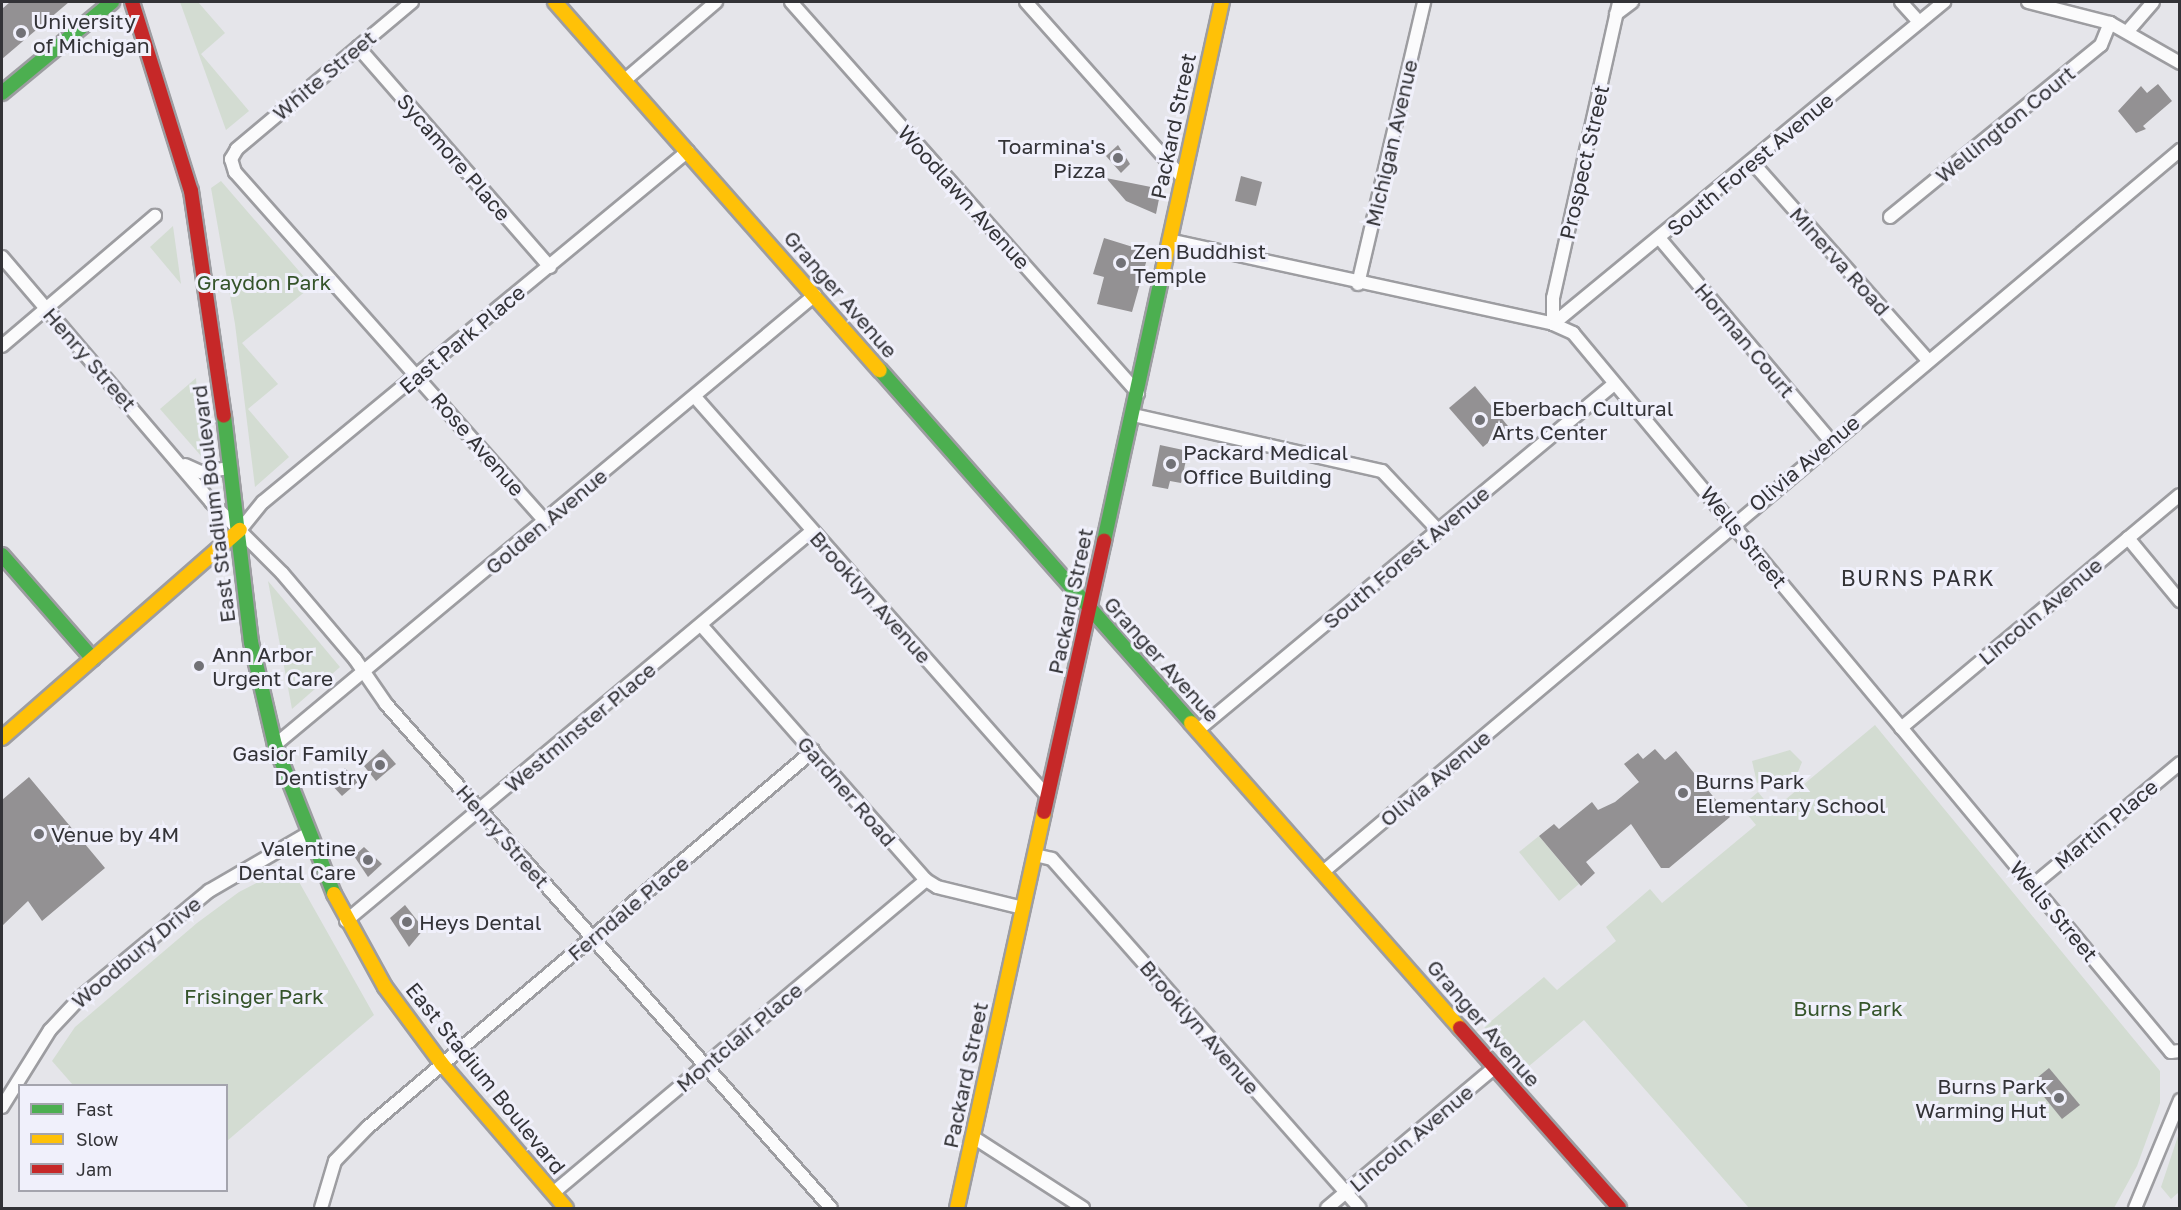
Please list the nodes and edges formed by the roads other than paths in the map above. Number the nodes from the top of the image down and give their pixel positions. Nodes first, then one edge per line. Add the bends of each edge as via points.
1 (112, 2) edge
2 (132, 2) edge
3 (412, 2) edge
4 (555, 2) edge
5 (716, 2) edge
6 (791, 2) edge
7 (1026, 2) edge
8 (1221, 2) edge
9 (1424, 2) edge
10 (1619, 2) edge
11 (1632, 2) edge
12 (1901, 2) edge
13 (1944, 2) edge
14 (2028, 2) edge
15 (2153, 2) edge
16 (1617, 14) junction
17 (1919, 22) junction
18 (2110, 23) junction
19 (2128, 31) junction
20 (358, 47) junction
21 (2180, 63) edge
22 (625, 80) junction
23 (2, 93) edge
24 (237, 149) joint
25 (2180, 150) edge
26 (688, 151) junction
27 (1752, 162) junction
28 (1182, 178) junction
29 (155, 216) dead end
30 (1890, 217) dead end
31 (1659, 239) junction
32 (1170, 240) junction
33 (2, 257) edge
34 (550, 267) junction
35 (1358, 284) junction
36 (815, 296) junction
37 (47, 308) junction
38 (1553, 324) junction
39 (2, 346) edge
40 (1928, 360) junction
41 (418, 376) junction
42 (1614, 384) junction
43 (1138, 393) junction
44 (695, 397) junction
45 (1133, 415) junction
46 (1831, 441) junction
47 (179, 461) junction
48 (231, 468) junction
49 (2180, 495) edge
50 (545, 520) junction
51 (1735, 524) junction
52 (240, 530) junction
53 (1438, 530) junction
54 (812, 531) junction
55 (2128, 538) junction
56 (2, 555) edge
57 (2180, 601) edge
58 (1089, 610) junction
59 (701, 625) junction
60 (93, 659) junction
61 (364, 672) junction
62 (1900, 728) junction
63 (1198, 730) junction
64 (2, 738) edge
65 (275, 745) junction
66 (813, 752) junction
67 (2180, 763) edge
68 (1048, 797) junction
69 (482, 811) junction
70 (307, 834) junction
71 (1035, 855) junction
72 (1323, 872) junction
73 (926, 880) junction
74 (2032, 886) junction
75 (1023, 908) junction
76 (346, 921) junction
77 (592, 939) junction
78 (2179, 1048) edge
79 (442, 1064) junction
80 (706, 1065) junction
81 (1495, 1068) junction
82 (2180, 1100) edge
83 (2, 1107) edge
84 (973, 1137) junction
85 (1346, 1192) junction
86 (553, 1193) junction
87 (321, 1209) edge
88 (566, 1209) edge
89 (831, 1209) edge
90 (957, 1209) edge
91 (1083, 1209) edge
92 (1327, 1209) edge
93 (1360, 1209) edge
94 (1619, 1209) edge
95 (2135, 1209) edge

1 - 23 main road
2 - 48 main road, East Stadium Boulevard via 191,190 210,294
3 - 20 street, White Street
4 - 22 main road, Granger Avenue
5 - 22 street
6 - 43 street, Woodlawn Avenue
7 - 28 street
8 - 28 main road, Packard Street
9 - 35 street, Michigan Avenue
10 - 16 street, Prospect Street
11 - 16 street
12 - 17 street
13 - 17 street, South Forest Avenue
14 - 18 street
15 - 19 street
16 - 38 street, Prospect Street via 1553,298
17 - 27 street, South Forest Avenue
18 - 19 street
18 - 30 street, Wellington Court via 2101,45
19 - 21 street
20 - 24 street, White Street
20 - 34 street, Sycamore Place
22 - 26 main road, Granger Avenue
24 - 41 street, Rose Avenue via 231,159 236,172
25 - 40 street, Olivia Avenue
26 - 34 street, East Park Place
26 - 36 main road, Granger Avenue
27 - 31 street, South Forest Avenue
27 - 40 street, Minerva Road
28 - 32 main road, Packard Street
29 - 37 street
31 - 38 street, South Forest Avenue
31 - 46 street, Horman Court
32 - 35 street, Wells Street
32 - 43 main road, Packard Street
33 - 37 street, Henry Street
34 - 41 street, East Park Place
35 - 38 street, Wells Street
36 - 44 street, Golden Avenue
36 - 58 main road, Granger Avenue
37 - 39 street
37 - 47 street, Henry Street
38 - 42 street, Wells Street via 1573,333
40 - 46 street, Olivia Avenue
41 - 50 street, Rose Avenue
41 - 52 street, East Park Place via 263,502
42 - 51 street, Wells Street
42 - 53 street, South Forest Avenue
43 - 45 main road, Packard Street
44 - 50 street, Golden Avenue
44 - 54 street, Brooklyn Avenue
45 - 53 street via 1382,471
45 - 58 main road, Packard Street
46 - 51 street, Olivia Avenue
47 - 48 street, Henry Street via 201,472
47 - 52 street, Henry Street
48 - 52 main road, East Stadium Boulevard
49 - 55 street, Lincoln Avenue
50 - 61 street, Golden Avenue
51 - 62 street, Wells Street
51 - 72 street, Olivia Avenue
52 - 60 main road
52 - 61 street, Henry Street via 282,573
52 - 65 main road, East Stadium Boulevard via 251,642
53 - 63 street, South Forest Avenue
54 - 59 street, Westminster Place
54 - 68 street, Brooklyn Avenue
55 - 57 street
55 - 62 street, Lincoln Avenue
56 - 60 main road
58 - 63 main road, Granger Avenue
58 - 68 main road, Packard Street
59 - 66 street, Gardner Road
59 - 69 street, Westminster Place
60 - 64 main road
61 - 65 street, Golden Avenue
61 - 69 street, Henry Street
62 - 74 street, Wells Street
63 - 72 main road, Granger Avenue
65 - 70 main road, East Stadium Boulevard
66 - 73 street, Gardner Road
66 - 77 street, Ferndale Place
67 - 74 street, Martin Place
68 - 71 main road, Packard Street
69 - 76 street, Westminster Place
69 - 77 street, Henry Street
70 - 76 main road, East Stadium Boulevard
70 - 83 street, Woodbury Drive via 209,891 80,998 50,1030
71 - 75 main road, Packard Street
71 - 85 street, Brooklyn Avenue via 1052,859
72 - 81 main road, Granger Avenue
73 - 75 street, Gardner Road via 937,887
73 - 80 street, Montclair Place
74 - 78 street, Wells Street via 2171,1052
75 - 84 main road, Packard Street
76 - 79 main road, East Stadium Boulevard via 376,975
77 - 79 street, Ferndale Place
77 - 80 street, Henry Street
79 - 86 main road, East Stadium Boulevard
79 - 87 street, Ferndale Place via 335,1161
80 - 86 street, Montclair Place
80 - 89 street, Henry Street
81 - 85 street, Lincoln Avenue
81 - 94 main road, Granger Avenue
82 - 95 street
84 - 90 main road, Packard Street
84 - 91 street
85 - 92 street, Lincoln Avenue
85 - 93 street, Brooklyn Avenue
86 - 88 main road, East Stadium Boulevard

